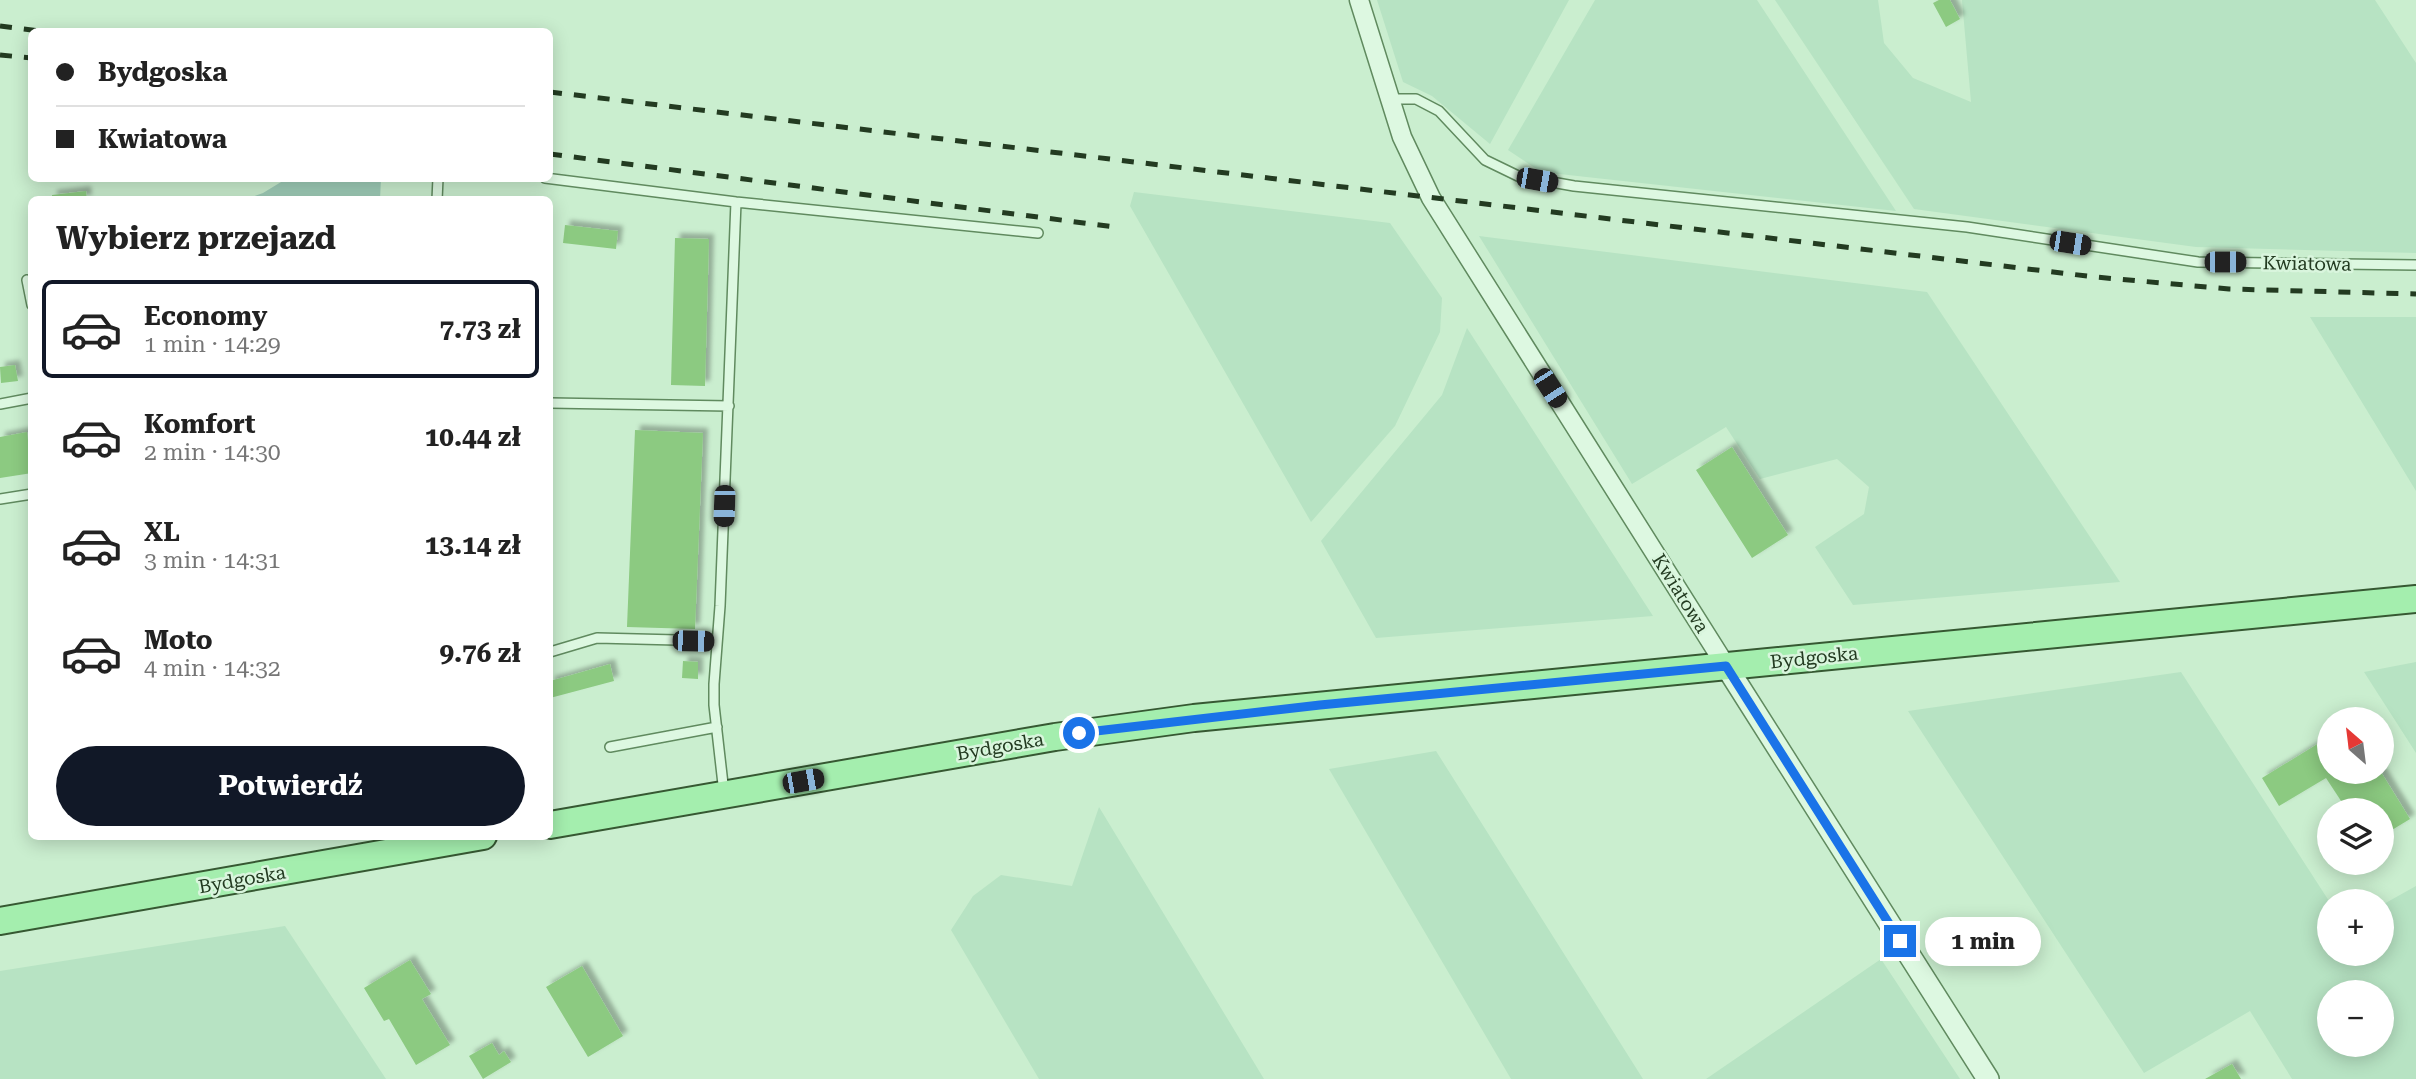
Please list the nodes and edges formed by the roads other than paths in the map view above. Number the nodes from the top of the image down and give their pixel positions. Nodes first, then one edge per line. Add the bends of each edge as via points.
1 (1359, 0) edge
2 (1391, 99) junction
3 (553, 179) edge
4 (736, 202) junction
5 (1038, 233) dead end
6 (2416, 265) edge
7 (27, 280) dead end
8 (28, 285) edge
9 (28, 399) edge
10 (553, 403) edge
11 (0, 404) edge
12 (729, 406) junction
13 (28, 495) edge
14 (0, 499) edge
15 (2416, 599) edge
16 (717, 641) junction
17 (553, 651) edge
18 (1726, 666) junction
19 (717, 727) junction
20 (610, 747) dead end
21 (725, 794) junction
22 (553, 824) edge
23 (460, 840) edge
24 (0, 921) edge
25 (1987, 1079) edge

1 - 2 street, Kwiatowa
2 - 6 lane, Kwiatowa via 1416,99 1439,111 1486,160 1518,176 1574,186 1967,227 2198,262
2 - 18 street, Kwiatowa via 1402,137 1431,198
3 - 4 lane
4 - 5 lane
4 - 12 lane
7 - 8 lane
9 - 11 lane
10 - 12 lane
12 - 16 lane
13 - 14 lane
15 - 18 main road, Bydgoska
16 - 17 lane via 597,638
16 - 19 lane via 713,705
18 - 21 main road, Bydgoska via 1149,723
18 - 25 street, Kwiatowa
19 - 20 lane
19 - 21 lane
21 - 22 main road, Bydgoska
23 - 24 main road, Bydgoska

